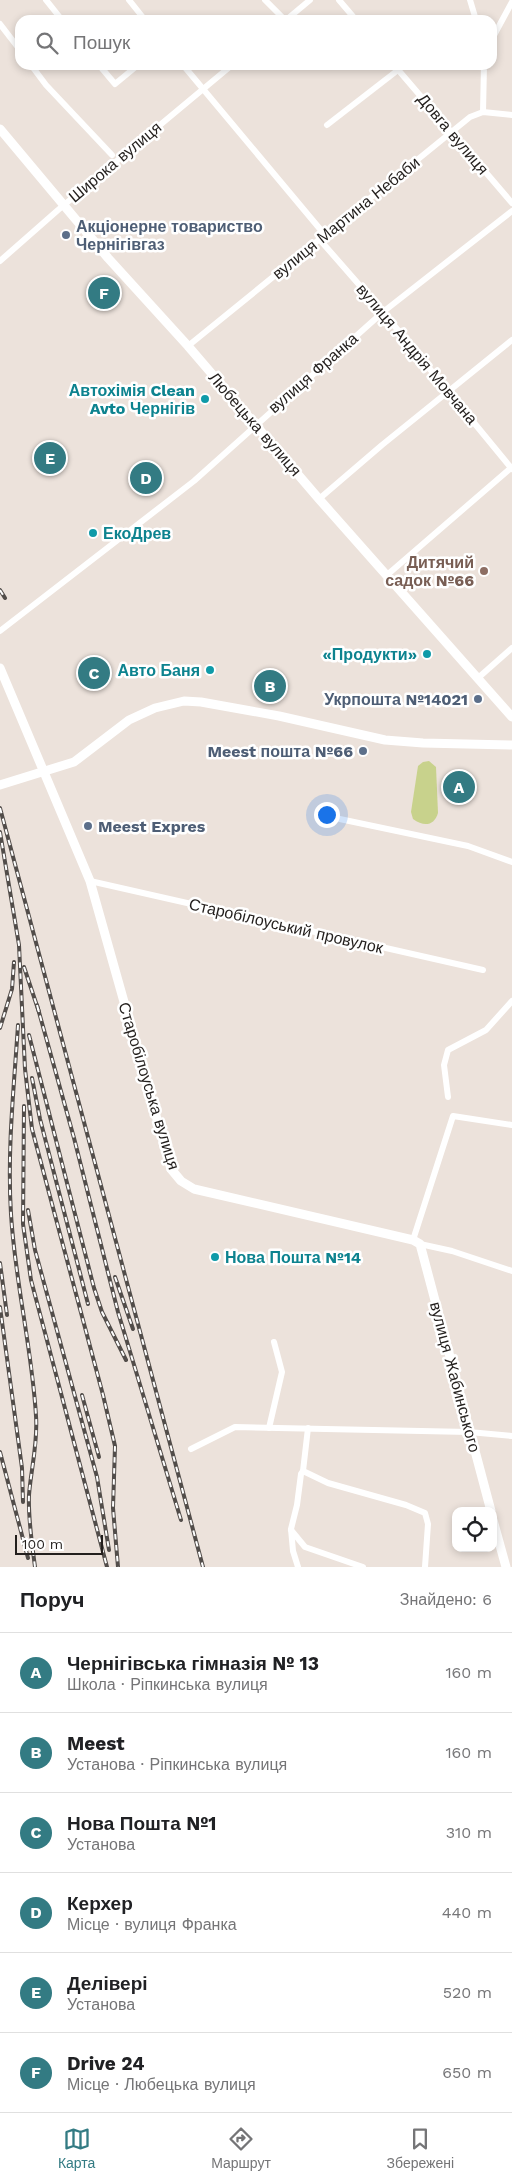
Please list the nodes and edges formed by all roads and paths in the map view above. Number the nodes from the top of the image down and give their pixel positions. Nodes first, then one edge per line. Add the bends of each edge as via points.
1 (46, 0) edge
2 (129, 0) edge
3 (265, 0) edge
4 (310, 0) edge
5 (339, 0) edge
6 (470, 0) edge
7 (512, 2) edge
8 (58, 15) edge
9 (141, 15) edge
10 (280, 15) edge
11 (291, 15) edge
12 (352, 15) edge
13 (474, 15) edge
14 (0, 24) edge
15 (497, 30) edge
16 (15, 44) edge
17 (35, 70) edge
18 (103, 70) edge
19 (132, 70) edge
20 (187, 70) edge
21 (226, 70) edge
22 (393, 70) edge
23 (400, 70) edge
24 (484, 70) edge
25 (203, 89) junction
26 (483, 112) junction
27 (512, 115) edge
28 (327, 125) dead end
29 (0, 129) edge
30 (452, 131) junction
31 (112, 155) dead end
32 (512, 203) edge
33 (63, 206) junction
34 (512, 211) edge
35 (323, 238) junction
36 (0, 261) edge
37 (383, 312) junction
38 (512, 340) edge
39 (188, 346) junction
40 (447, 391) junction
41 (256, 427) junction
42 (512, 468) edge
43 (320, 499) junction
44 (387, 575) junction
45 (0, 631) edge
46 (512, 648) edge
47 (0, 668) edge
48 (478, 678) junction
49 (512, 717) edge
50 (512, 745) edge
51 (45, 772) junction
52 (0, 785) edge
53 (335, 818) dead end
54 (512, 862) edge
55 (90, 881) junction
56 (483, 970) dead end
57 (512, 1001) edge
58 (448, 1097) dead end
59 (512, 1125) edge
60 (416, 1242) junction
61 (512, 1271) edge
62 (274, 1342) dead end
63 (269, 1428) junction
64 (308, 1428) junction
65 (469, 1432) junction
66 (512, 1436) edge
67 (191, 1449) dead end
68 (302, 1472) junction
69 (490, 1507) edge
70 (291, 1529) junction
71 (497, 1534) edge
72 (298, 1567) edge
73 (363, 1567) edge
74 (425, 1567) edge
75 (506, 1567) edge

1 - 8 street
2 - 9 street
3 - 10 street
4 - 11 street
5 - 12 street
6 - 13 street
7 - 15 street
14 - 16 street
17 - 31 street
18 - 19 street via 115,84
20 - 25 street, вулиця Андрія Мовчана
21 - 25 street, Широка вулиця
22 - 28 street
23 - 30 street, Довга вулиця
24 - 26 street
25 - 33 street, Широка вулиця
25 - 35 street, вулиця Андрія Мовчана
26 - 27 street
26 - 30 street, вулиця Мартина Небаби via 470,117
29 - 33 main road, Любецька вулиця
30 - 32 street, Довга вулиця
30 - 35 street, вулиця Мартина Небаби
33 - 36 street, Широка вулиця
33 - 39 main road, Любецька вулиця
34 - 37 street, вулиця Франка
35 - 37 street, вулиця Андрія Мовчана
35 - 39 street, вулиця Мартина Небаби
37 - 40 street, вулиця Андрія Мовчана
37 - 41 street, вулиця Франка
38 - 40 street
39 - 41 main road, Любецька вулиця
40 - 42 street, вулиця Андрія Мовчана
40 - 43 street
41 - 43 main road, Любецька вулиця
41 - 45 street, вулиця Франка via 194,481
42 - 44 street
43 - 44 main road, Любецька вулиця
44 - 48 main road, Любецька вулиця
46 - 48 street
47 - 51 main road, Старобілоуська вулиця
48 - 49 main road, Любецька вулиця
50 - 51 main road via 385,740 279,716 184,701 142,714 117,728 74,762
51 - 52 main road
51 - 55 main road, Старобілоуська вулиця
53 - 54 street via 468,846
55 - 56 street, Старобілоуський провулок
55 - 60 main road, Старобілоуська вулиця via 166,1150 172,1169 181,1181 212,1194
57 - 58 street via 486,1030 448,1050 444,1065
59 - 60 street via 453,1116
60 - 61 street, Старобілоуська вулиця
60 - 65 main road, вулиця Жабинського
62 - 63 street via 282,1372
63 - 64 street
63 - 67 street via 235,1427
64 - 65 street
64 - 68 street
65 - 66 street
65 - 69 main road, вулиця Жабинського
68 - 70 street
68 - 74 street via 328,1484 425,1513 428,1524
70 - 72 street
70 - 73 street via 305,1547
71 - 75 main road

